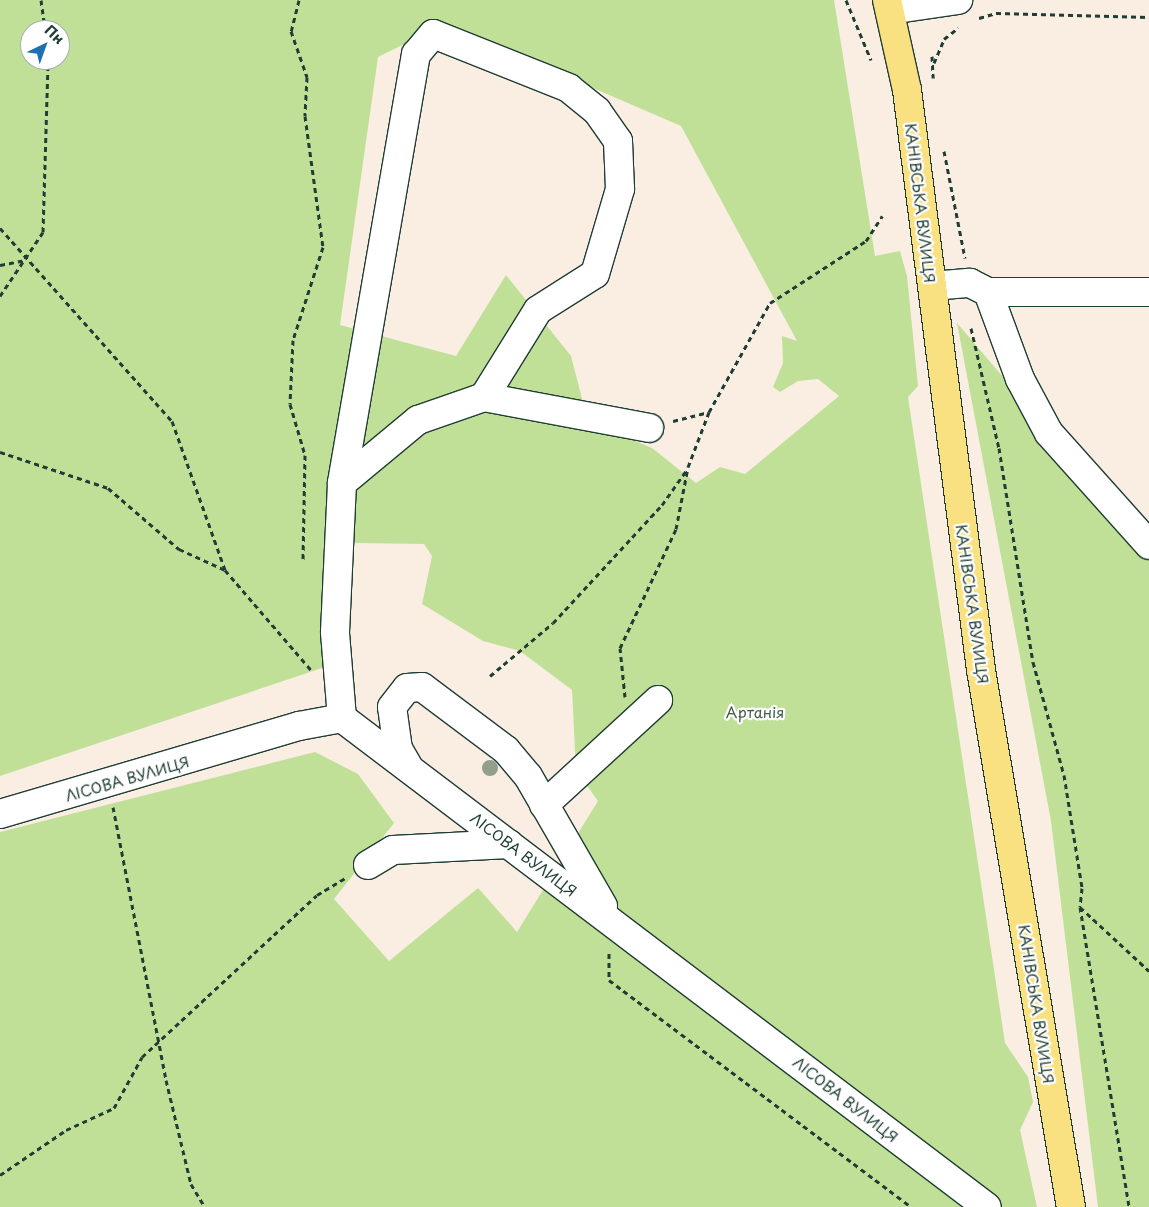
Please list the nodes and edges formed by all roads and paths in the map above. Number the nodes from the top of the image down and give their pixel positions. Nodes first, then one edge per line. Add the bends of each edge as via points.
1 (42, 0) edge
2 (299, 0) edge
3 (846, 0) edge
4 (888, 5) edge
5 (965, 14) edge
6 (1149, 17) edge
7 (44, 20) edge
8 (932, 56) dead end
9 (873, 65) dead end
10 (933, 66) junction
11 (48, 70) edge
12 (933, 88) dead end
13 (943, 146) dead end
14 (882, 216) dead end
15 (0, 228) edge
16 (26, 260) junction
17 (0, 265) edge
18 (932, 286) junction
19 (979, 287) junction
20 (1149, 292) edge
21 (0, 296) edge
22 (971, 322) dead end
23 (484, 397) junction
24 (709, 412) junction
25 (649, 428) joint
26 (0, 452) edge
27 (688, 467) junction
28 (342, 483) junction
29 (1149, 545) edge
30 (303, 560) dead end
31 (225, 570) junction
32 (490, 676) dead end
33 (315, 677) dead end
34 (658, 700) dead end
35 (342, 718) junction
36 (633, 723) junction
37 (409, 768) junction
38 (109, 784) junction
39 (544, 806) junction
40 (0, 814) edge
41 (508, 844) junction
42 (368, 865) joint
43 (1080, 907) junction
44 (609, 916) junction
45 (1149, 972) edge
46 (159, 1041) junction
47 (0, 1175) edge
48 (205, 1207) edge
49 (911, 1207) edge
50 (987, 1207) edge
51 (1071, 1207) edge
52 (1130, 1207) edge

1 - 7 path
2 - 30 path via 291,31 307,77 305,116 313,154 323,247 293,349 290,404 305,455
3 - 9 path
4 - 5 street
4 - 18 main road, КАНІВСЬКА ВУЛИЦЯ via 907,90
5 - 6 path
5 - 10 path via 944,39
8 - 10 path
10 - 12 path
11 - 16 path via 43,232
13 - 19 path
14 - 24 path via 866,241 770,303
15 - 16 path
16 - 17 path
16 - 21 path
16 - 31 path via 172,421
18 - 19 street
18 - 51 main road, КАНІВСЬКА ВУЛИЦЯ via 981,670
19 - 20 street
19 - 29 street via 1020,379 1049,433
22 - 43 path via 999,448 1033,662 1064,774 1082,888
23 - 25 street
23 - 28 street via 418,420
23 - 28 street via 538,310 595,274 620,189 618,142 597,111 569,88 432,34 414,64
24 - 25 path
24 - 27 path
26 - 31 path via 108,488 179,549
27 - 32 path via 662,505 553,623
27 - 36 path via 676,529 620,648 623,693
28 - 35 street via 335,632
31 - 33 path
34 - 36 street
35 - 37 street, ЛІСОВА ВУЛИЦЯ
35 - 38 street, ЛІСОВА ВУЛИЦЯ via 299,726
36 - 39 street
37 - 39 street via 398,749 392,707 407,688 422,687 506,750
37 - 41 street, ЛІСОВА ВУЛИЦЯ
38 - 40 street, ЛІСОВА ВУЛИЦЯ
38 - 46 path
39 - 44 street
41 - 42 street via 393,850
41 - 44 street, ЛІСОВА ВУЛИЦЯ
42 - 46 path via 317,895
43 - 45 path
43 - 52 path
44 - 49 path via 609,980
44 - 50 street, ЛІСОВА ВУЛИЦЯ
46 - 47 path via 142,1057 114,1108 66,1130
46 - 48 path via 191,1184

